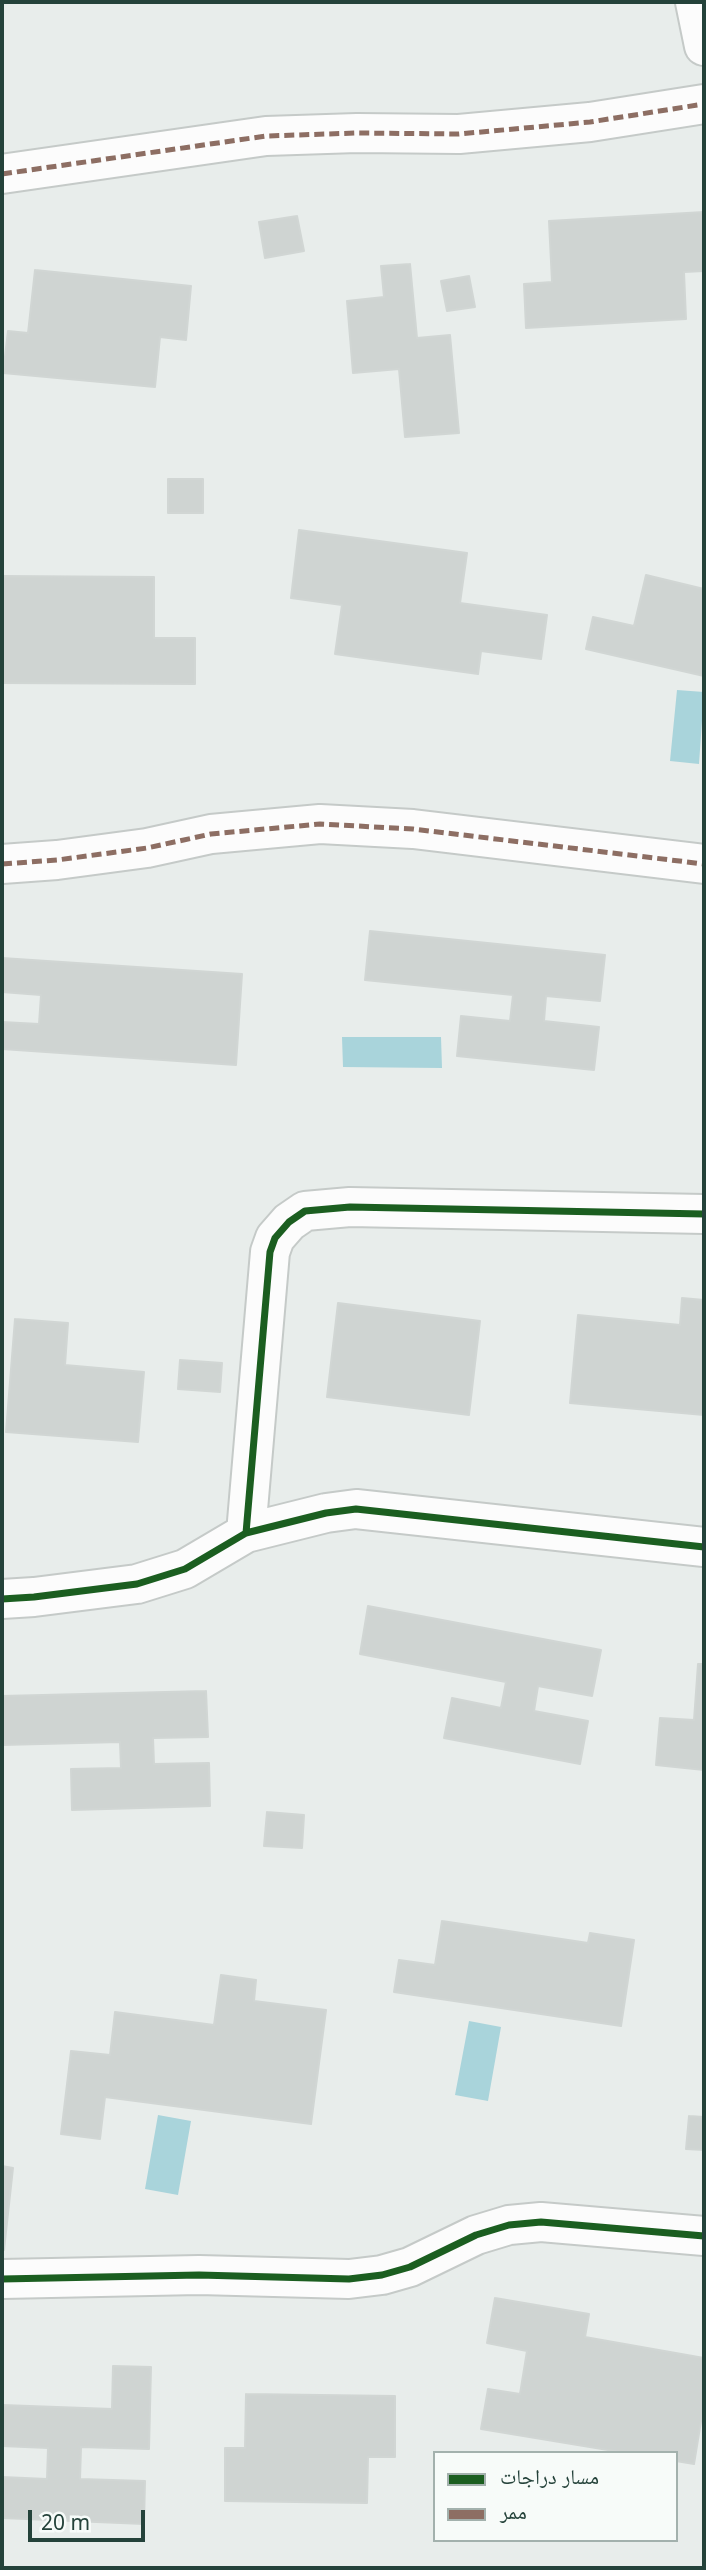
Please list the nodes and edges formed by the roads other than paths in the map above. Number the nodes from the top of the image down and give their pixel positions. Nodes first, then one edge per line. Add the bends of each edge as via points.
1 (695, 2) edge
2 (704, 46) edge
3 (704, 104) edge
4 (2, 174) edge
5 (2, 864) edge
6 (704, 864) edge
7 (704, 1214) edge
8 (246, 1533) junction
9 (704, 1547) edge
10 (2, 1599) edge
11 (704, 2236) edge
12 (2, 2279) edge

1 - 2 street
3 - 4 street via 590,122 460,134 266,136
5 - 6 street via 147,848 211,834 320,824 413,829
7 - 8 street via 305,1210 275,1238 270,1252
8 - 9 street via 356,1509
8 - 10 street via 185,1569 136,1584
11 - 12 street via 541,2222 509,2225 476,2235 410,2267 349,2279 199,2275

